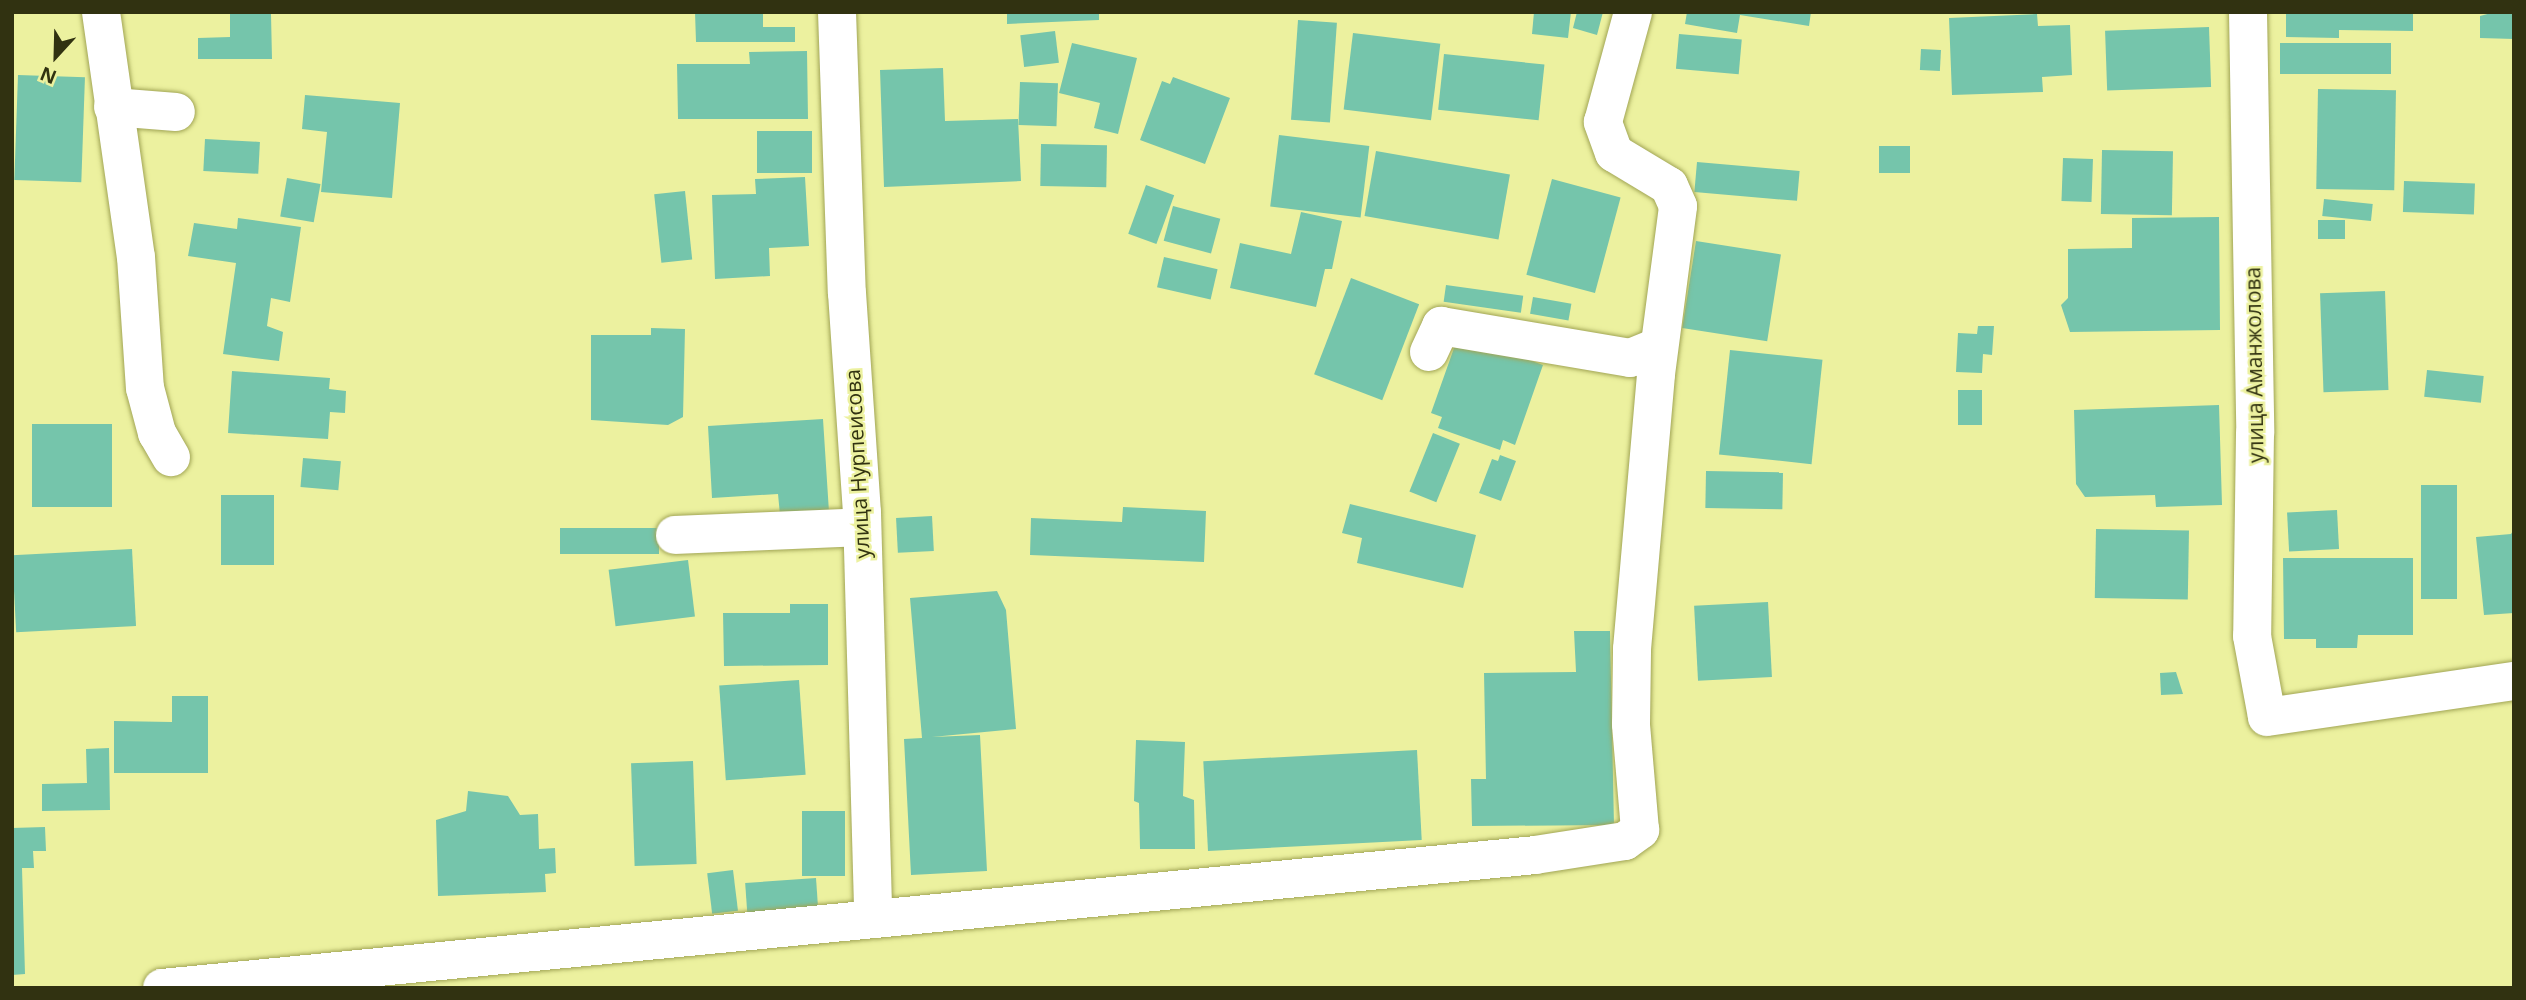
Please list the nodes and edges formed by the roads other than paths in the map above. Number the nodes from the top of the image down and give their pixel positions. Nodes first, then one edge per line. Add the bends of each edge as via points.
1 (101, 12) edge
2 (836, 12) edge
3 (1633, 12) edge
4 (2248, 12) edge
5 (113, 107) junction
6 (176, 112) dead end
7 (1659, 346) junction
8 (1429, 352) dead end
9 (171, 457) dead end
10 (862, 527) junction
11 (675, 535) dead end
12 (2514, 681) edge
13 (873, 916) junction
14 (162, 988) edge

1 - 5 street
2 - 10 street, улица Нурпеисова
3 - 7 street via 1603,122 1614,153 1670,186 1678,206
4 - 12 street, улица Аманжолова via 2255,433 2252,636 2267,717
5 - 6 street
5 - 9 street via 136,257 145,388 157,433
7 - 8 street via 1630,358 1441,326
7 - 13 street via 1632,649 1631,724 1640,830 1625,841 1535,855
10 - 11 street
10 - 13 street, улица Нурпеисова
13 - 14 street

